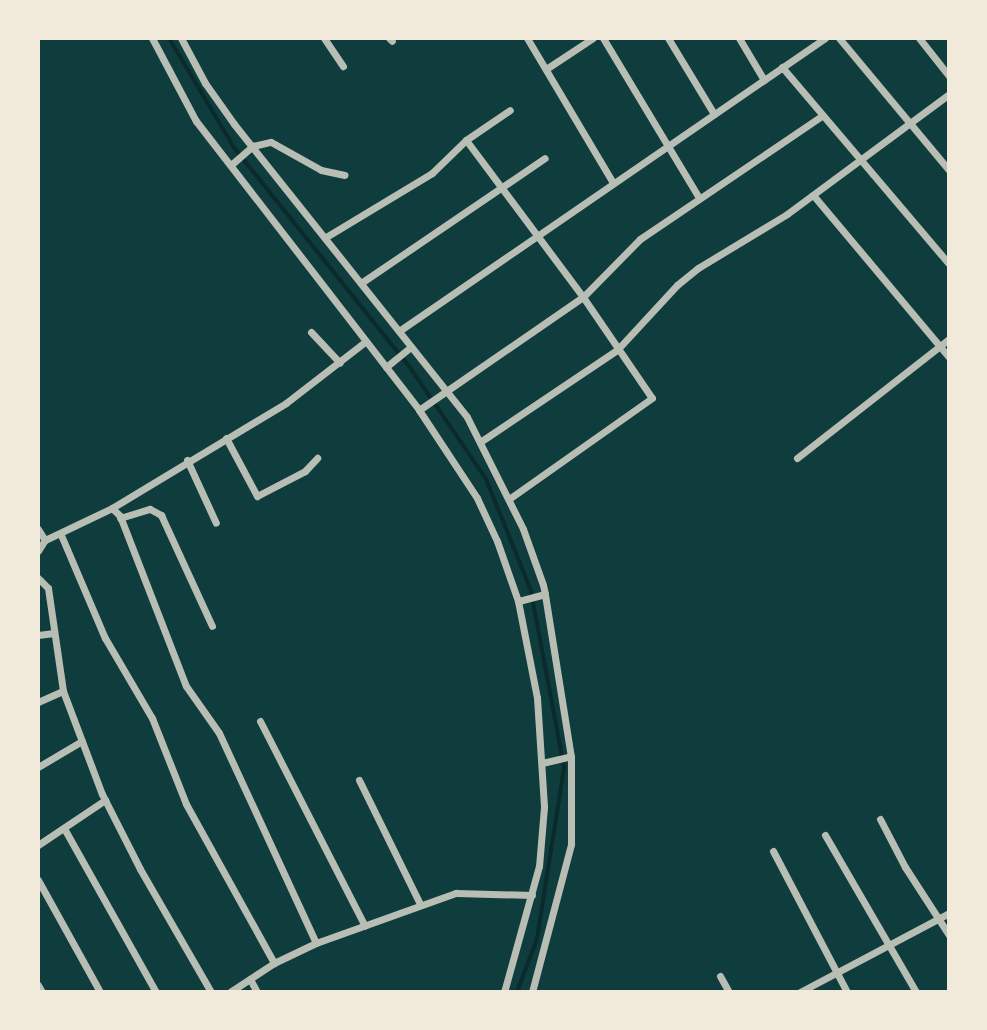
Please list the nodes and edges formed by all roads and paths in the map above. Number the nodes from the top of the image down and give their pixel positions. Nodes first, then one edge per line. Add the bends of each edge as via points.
1 (152, 38) edge
2 (181, 38) edge
3 (324, 38) edge
4 (527, 38) edge
5 (593, 38) edge
6 (603, 38) edge
7 (668, 38) edge
8 (739, 38) edge
9 (825, 38) edge
10 (839, 38) edge
11 (919, 38) edge
12 (343, 66) dead end
13 (782, 67) junction
14 (546, 69) junction
15 (949, 76) edge
16 (764, 80) junction
17 (949, 94) edge
18 (510, 110) dead end
19 (714, 114) junction
20 (822, 116) junction
21 (908, 123) junction
22 (466, 140) junction
23 (667, 146) junction
24 (252, 147) junction
25 (545, 158) dead end
26 (859, 161) junction
27 (232, 164) dead end
28 (949, 170) edge
29 (344, 175) dead end
30 (613, 183) junction
31 (502, 188) junction
32 (813, 195) junction
33 (699, 198) junction
34 (538, 235) junction
35 (326, 237) junction
36 (949, 264) edge
37 (361, 283) junction
38 (583, 297) junction
39 (399, 331) junction
40 (311, 332) dead end
41 (949, 339) edge
42 (366, 343) junction
43 (940, 346) junction
44 (410, 348) junction
45 (617, 350) junction
46 (949, 357) edge
47 (340, 363) junction
48 (387, 366) junction
49 (443, 391) junction
50 (422, 408) junction
51 (228, 442) junction
52 (480, 442) junction
53 (317, 458) dead end
54 (797, 458) dead end
55 (189, 464) junction
56 (509, 499) junction
57 (116, 513) junction
58 (216, 523) dead end
59 (38, 529) edge
60 (62, 536) junction
61 (45, 540) junction
62 (38, 551) edge
63 (38, 578) edge
64 (543, 595) junction
65 (519, 600) junction
66 (212, 626) dead end
67 (54, 633) junction
68 (38, 635) edge
69 (63, 691) junction
70 (38, 702) edge
71 (260, 721) dead end
72 (82, 741) junction
73 (568, 757) dead end
74 (544, 762) junction
75 (38, 767) edge
76 (359, 780) dead end
77 (105, 800) junction
78 (880, 819) dead end
79 (65, 830) junction
80 (825, 835) dead end
81 (38, 845) edge
82 (773, 851) dead end
83 (38, 880) edge
84 (532, 895) junction
85 (420, 904) junction
86 (949, 913) edge
87 (939, 919) junction
88 (365, 926) junction
89 (949, 935) edge
90 (316, 943) junction
91 (888, 946) junction
92 (274, 963) junction
93 (836, 973) junction
94 (720, 976) dead end
95 (250, 979) junction
96 (38, 985) edge
97 (42, 992) edge
98 (100, 992) edge
99 (156, 992) edge
100 (211, 992) edge
101 (230, 992) edge
102 (257, 992) edge
103 (504, 992) edge
104 (532, 992) edge
105 (729, 992) edge
106 (800, 992) edge
107 (847, 992) edge
108 (916, 992) edge

1 - 42 street via 196,121
2 - 24 street via 218,103
3 - 12 street
4 - 14 street
5 - 14 street
6 - 23 street
7 - 19 street
8 - 16 street
9 - 13 street
10 - 21 street
11 - 15 street
13 - 16 street
13 - 20 street
14 - 30 street
16 - 19 street
17 - 21 street
18 - 22 street
19 - 23 street
20 - 26 street
20 - 33 street
21 - 26 street
21 - 28 street
22 - 31 street
22 - 35 street via 432,173
23 - 30 street
23 - 33 street
24 - 27 street
24 - 29 street via 271,142 321,170
24 - 35 street
25 - 31 street
26 - 32 street
26 - 36 street
30 - 34 street
31 - 34 street
31 - 37 street
32 - 43 street
32 - 45 street via 677,285
33 - 38 street via 640,239
34 - 38 street
34 - 39 street
35 - 37 street
37 - 39 street
38 - 45 street
38 - 49 street
39 - 44 street
40 - 47 street
41 - 43 street
42 - 47 street
42 - 48 street
43 - 46 street
43 - 54 street
44 - 48 street
44 - 49 street
45 - 52 street
45 - 56 street via 652,398
47 - 51 street
48 - 50 street
49 - 50 street
49 - 52 street via 467,417
50 - 65 street via 477,498
51 - 53 street via 257,496 305,471
51 - 55 street
52 - 56 street
55 - 57 street
55 - 58 street
56 - 64 street
57 - 60 street
57 - 66 street via 150,509 161,515
57 - 90 street via 186,686 219,733
59 - 61 street
60 - 61 street
60 - 92 street via 105,638 152,718 186,804
61 - 62 street
63 - 67 street via 46,585
64 - 65 street
64 - 104 street via 571,757 571,844
65 - 74 street
67 - 68 street
67 - 69 street
69 - 70 street
69 - 72 street
71 - 88 street
72 - 75 street
72 - 77 street
73 - 74 street
74 - 84 street via 544,807
76 - 85 street
77 - 79 street
77 - 100 street
78 - 87 street
79 - 81 street
79 - 99 street
80 - 91 street
82 - 93 street
83 - 98 street
84 - 85 street via 456,893
84 - 103 street
85 - 88 street
86 - 87 street
87 - 89 street
87 - 91 street
88 - 90 street
90 - 92 street
91 - 93 street
91 - 108 street
92 - 95 street
93 - 106 street
93 - 107 street
94 - 105 street
95 - 101 street
95 - 102 street
96 - 97 street

